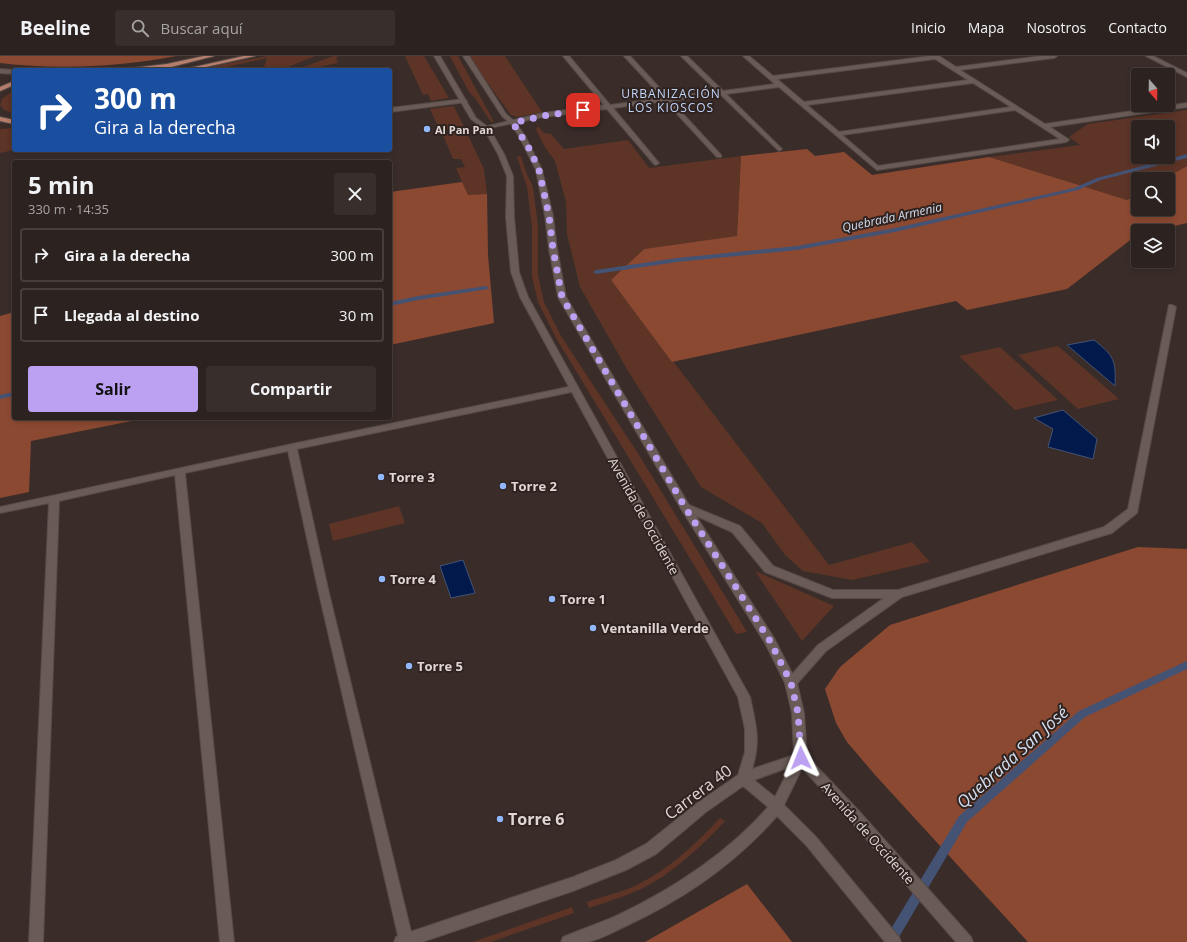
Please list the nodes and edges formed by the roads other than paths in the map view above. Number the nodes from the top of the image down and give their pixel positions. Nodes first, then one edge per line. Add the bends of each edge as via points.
1 (212, 56) edge
2 (252, 56) edge
3 (437, 56) edge
4 (466, 56) edge
5 (566, 56) edge
6 (627, 56) edge
7 (684, 56) edge
8 (746, 56) edge
9 (935, 56) edge
10 (1054, 56) edge
11 (1149, 56) edge
12 (150, 68) edge
13 (194, 68) edge
14 (955, 69) junction
15 (0, 71) edge
16 (12, 72) edge
17 (1187, 75) edge
18 (773, 78) junction
19 (973, 81) junction
20 (12, 84) edge
21 (782, 86) junction
22 (0, 89) edge
23 (722, 93) junction
24 (668, 100) junction
25 (464, 101) junction
26 (803, 104) junction
27 (1187, 106) edge
28 (610, 107) junction
29 (1016, 108) junction
30 (392, 110) edge
31 (0, 121) edge
32 (12, 122) edge
33 (513, 123) junction
34 (1044, 126) junction
35 (486, 128) junction
36 (837, 134) junction
37 (779, 149) dead end
38 (720, 156) dead end
39 (656, 163) dead end
40 (1172, 307) dead end
41 (573, 389) junction
42 (292, 447) junction
43 (180, 472) junction
44 (54, 498) junction
45 (685, 507) junction
46 (0, 510) edge
47 (898, 594) junction
48 (791, 683) junction
49 (801, 758) junction
50 (743, 778) junction
51 (776, 806) junction
52 (403, 941) edge
53 (36, 942) edge
54 (228, 942) edge
55 (568, 942) edge
56 (894, 942) edge
57 (966, 942) edge

1 - 12 main road
2 - 13 main road
3 - 25 street, Avenida de Occidente
4 - 33 street via 504,115
5 - 28 street
6 - 24 street
7 - 23 street
8 - 18 street
9 - 14 street
9 - 18 street
10 - 14 street
11 - 17 street
14 - 19 street
15 - 16 street
18 - 21 street
19 - 26 street
19 - 29 street
20 - 22 main road
21 - 23 street
21 - 26 street
23 - 24 street
23 - 37 street
24 - 28 street
24 - 38 street
25 - 30 street
25 - 35 street, Avenida de Occidente via 474,119
26 - 36 street
27 - 34 street
28 - 33 street via 543,116
28 - 39 street
29 - 34 street
29 - 36 street
31 - 32 main road
33 - 35 street
33 - 45 street via 539,170 562,297
34 - 36 street via 1066,140 877,168
35 - 41 street, Avenida de Occidente via 510,176 510,217 515,272 524,298
40 - 47 street via 1133,511 1108,530
41 - 42 street
41 - 50 street, Avenida de Occidente via 744,697 751,729 750,752
42 - 43 street
42 - 52 street
43 - 44 street
43 - 54 street
44 - 46 street
44 - 53 street
45 - 47 street via 736,529 769,569 832,594
45 - 48 street via 770,641
47 - 48 street via 822,648
48 - 49 street via 798,713
49 - 50 street, Carrera 40
49 - 51 street
49 - 57 street, Avenida de Occidente
50 - 51 street
50 - 52 street, Carrera 40 via 651,849 621,865 573,884
51 - 55 street via 735,849 688,886 642,912
51 - 56 street via 811,841

